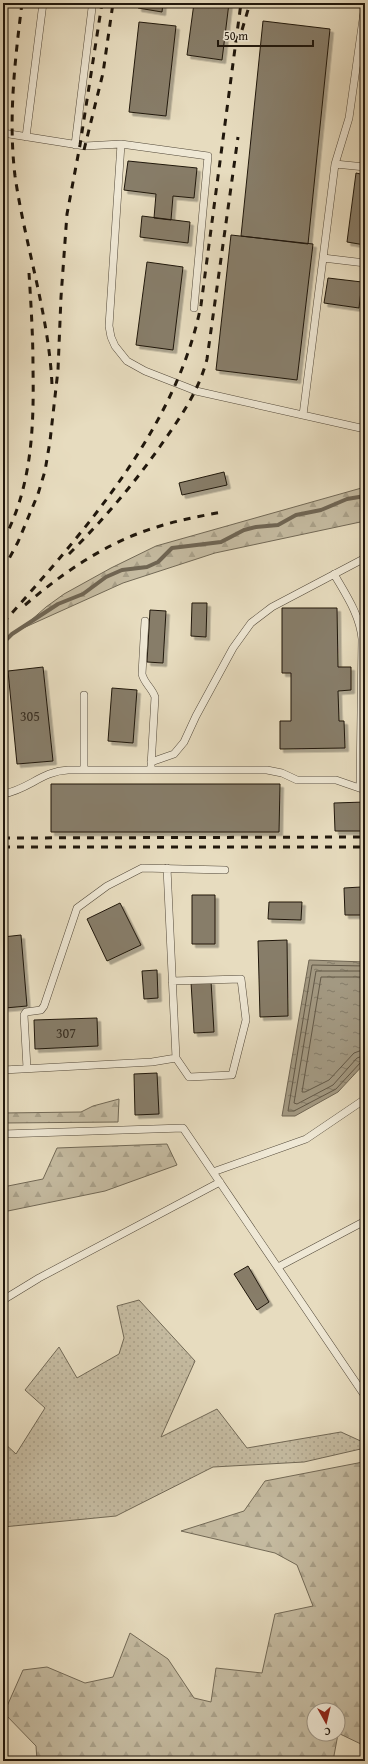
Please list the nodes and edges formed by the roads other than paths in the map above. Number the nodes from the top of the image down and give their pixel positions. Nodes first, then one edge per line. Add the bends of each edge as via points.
1 (43, 3) edge
2 (91, 3) edge
3 (365, 5) edge
4 (3, 133) edge
5 (26, 137) junction
6 (121, 144) junction
7 (75, 145) junction
8 (335, 164) junction
9 (365, 167) edge
10 (323, 258) junction
11 (365, 263) edge
12 (194, 308) dead end
13 (303, 415) junction
14 (365, 429) edge
15 (365, 558) edge
16 (334, 574) junction
17 (145, 621) dead end
18 (84, 695) dead end
19 (151, 766) junction
20 (84, 770) junction
21 (362, 788) edge
22 (3, 794) edge
23 (167, 868) junction
24 (225, 870) dead end
25 (172, 981) junction
26 (176, 1058) junction
27 (27, 1068) junction
28 (3, 1070) edge
29 (365, 1099) edge
30 (3, 1134) edge
31 (213, 1172) junction
32 (220, 1182) junction
33 (365, 1221) edge
34 (278, 1267) junction
35 (3, 1300) edge
36 (365, 1396) edge

1 - 5 lane
2 - 7 lane
3 - 8 lane via 350,118
4 - 5 lane
5 - 7 lane
6 - 7 lane
6 - 12 lane via 208,156
6 - 13 lane via 109,326 111,337 121,354 135,366 196,391
8 - 9 lane
8 - 10 lane
10 - 11 lane
10 - 13 lane
13 - 14 lane
15 - 16 lane
16 - 19 lane via 272,607 251,623 233,648 184,742 174,754
16 - 21 lane via 361,626
17 - 19 lane via 142,674 155,697
18 - 20 lane
19 - 20 lane
19 - 21 lane via 267,770 297,780 336,780
20 - 22 lane via 50,773 17,791
23 - 24 lane
23 - 25 lane
23 - 27 lane via 142,868 132,872 77,908 44,1006 41,1010 26,1012 24,1015
25 - 26 lane
25 - 26 lane via 241,979 246,1020 232,1075 190,1077
26 - 27 lane via 152,1062
27 - 28 lane
29 - 31 lane via 306,1139
30 - 31 lane via 183,1128
31 - 32 lane
32 - 34 lane
32 - 35 lane via 38,1278
33 - 34 lane
34 - 36 lane

